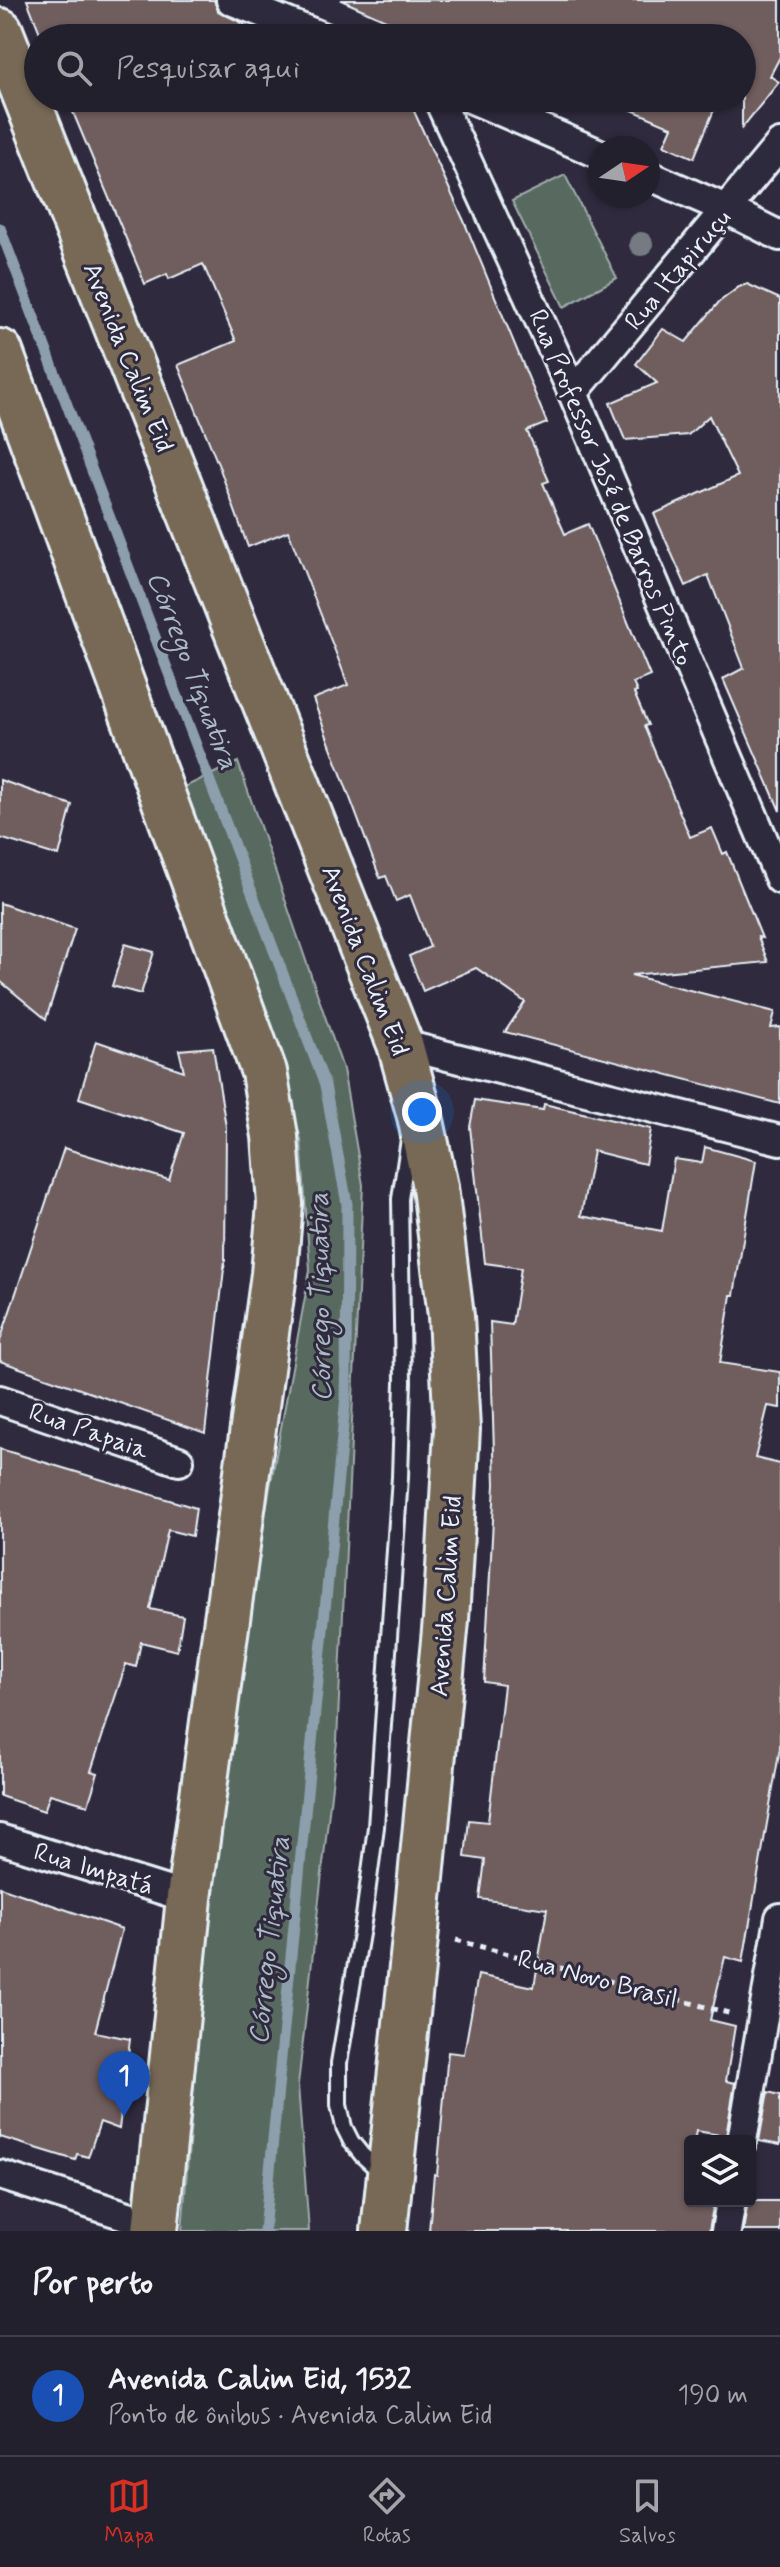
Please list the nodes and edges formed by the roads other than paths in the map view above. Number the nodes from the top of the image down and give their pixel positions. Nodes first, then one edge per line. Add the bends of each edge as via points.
1 (231, 0) edge
2 (290, 24) edge
3 (0, 31) edge
4 (24, 92) edge
5 (32, 112) edge
6 (444, 112) edge
7 (502, 112) edge
8 (780, 144) edge
9 (588, 149) edge
10 (660, 180) edge
11 (726, 209) junction
12 (780, 236) edge
13 (0, 352) edge
14 (573, 393) junction
15 (11, 411) edge
16 (780, 879) edge
17 (400, 1044) junction
18 (415, 1096) junction
19 (780, 1140) edge
20 (0, 1400) edge
21 (179, 1461) dead end
22 (0, 1839) edge
23 (189, 1898) junction
24 (780, 1918) edge
25 (771, 2024) edge
26 (743, 2135) edge
27 (0, 2175) edge
28 (389, 2180) junction
29 (730, 2207) edge
30 (156, 2229) edge
31 (384, 2231) edge
32 (726, 2231) edge

1 - 2 street
3 - 4 main road, Avenida Calim Eid
5 - 17 main road, Avenida Calim Eid
6 - 14 street, Rua Professor José de Barros Pinto
7 - 9 street
8 - 11 street, Rua Itapiruçu
10 - 11 street
11 - 12 street
11 - 14 street, Rua Itapiruçu
13 - 15 main road
14 - 16 street, Rua Professor José de Barros Pinto
15 - 23 main road via 264,1072 275,1136 280,1204 274,1274
17 - 18 main road, Avenida Calim Eid
17 - 19 street
18 - 28 main road, Avenida Calim Eid via 435,1187 451,1316 457,1429 446,1620
18 - 28 lane via 400,1199 400,1477 376,1827 339,2063 344,2127 362,2155
20 - 21 street, Rua Papaia
22 - 23 street, Rua Impatá
23 - 30 main road
24 - 25 street
25 - 26 street
27 - 30 street
28 - 31 main road, Avenida Calim Eid
29 - 32 street

